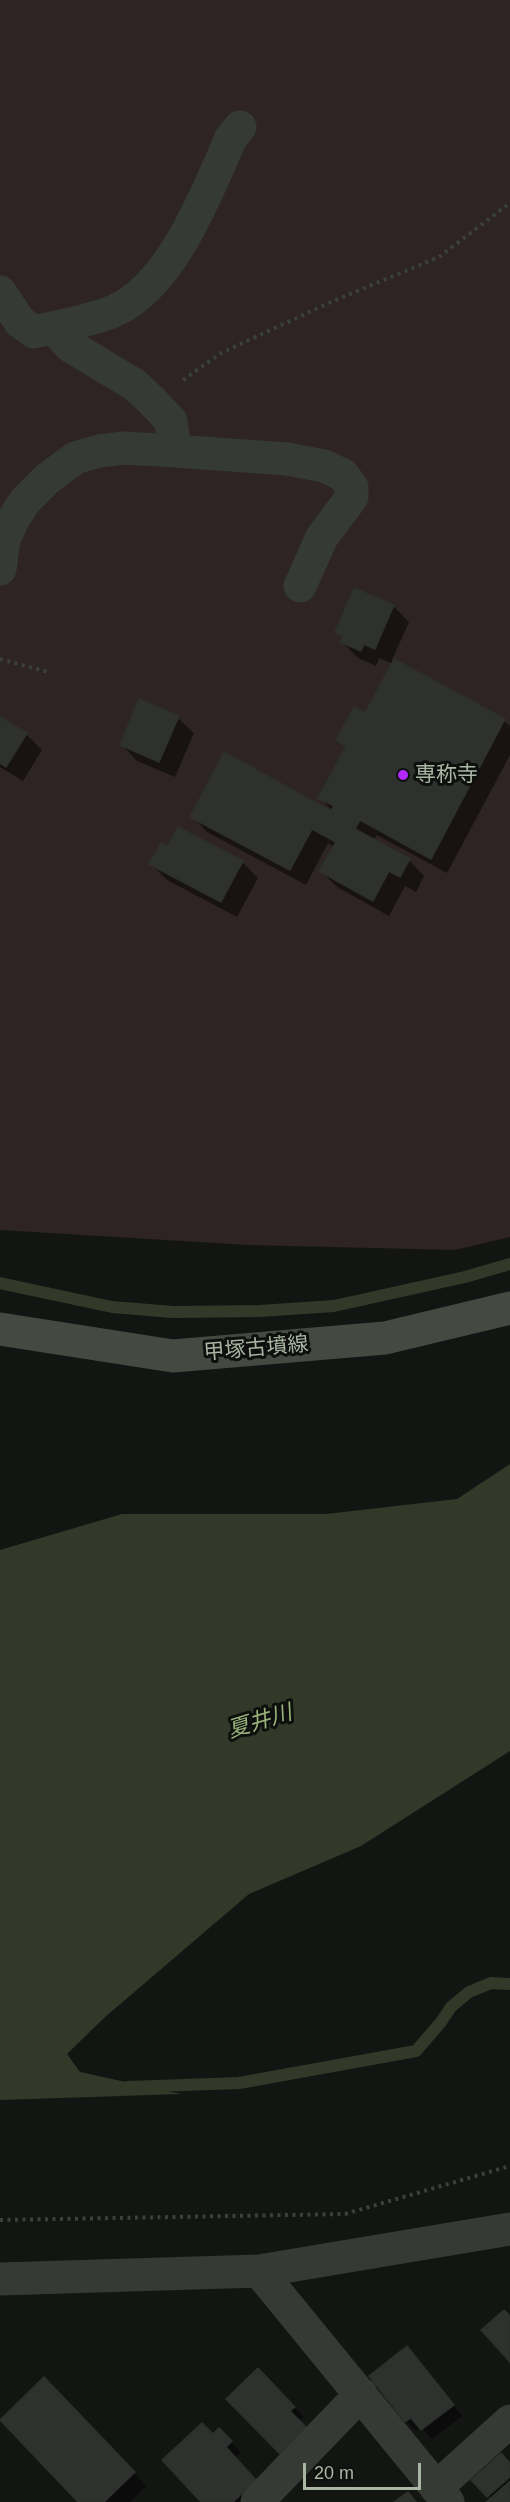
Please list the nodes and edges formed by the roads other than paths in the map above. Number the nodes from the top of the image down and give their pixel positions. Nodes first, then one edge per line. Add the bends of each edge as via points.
1 (240, 127) dead end
2 (0, 292) edge
3 (54, 328) junction
4 (175, 451) junction
5 (0, 569) edge
6 (300, 586) dead end
7 (510, 1308) edge
8 (0, 1329) edge
9 (510, 2229) edge
10 (259, 2271) junction
11 (0, 2279) edge
12 (361, 2394) junction
13 (510, 2421) edge
14 (442, 2495) edge
15 (257, 2502) edge

1 - 3 street via 231,138 182,244 139,296 115,310
2 - 3 street via 21,322 34,332
3 - 4 street via 70,346 135,385 153,402 171,421
4 - 5 street via 124,448 75,458 25,501 4,540
4 - 6 street via 286,459 324,466 343,476 352,487 352,496 322,537
7 - 8 main road, 甲塚古墳線 via 385,1338 173,1356
9 - 10 street
10 - 11 street
10 - 12 street
12 - 14 street
12 - 15 street
13 - 14 street

